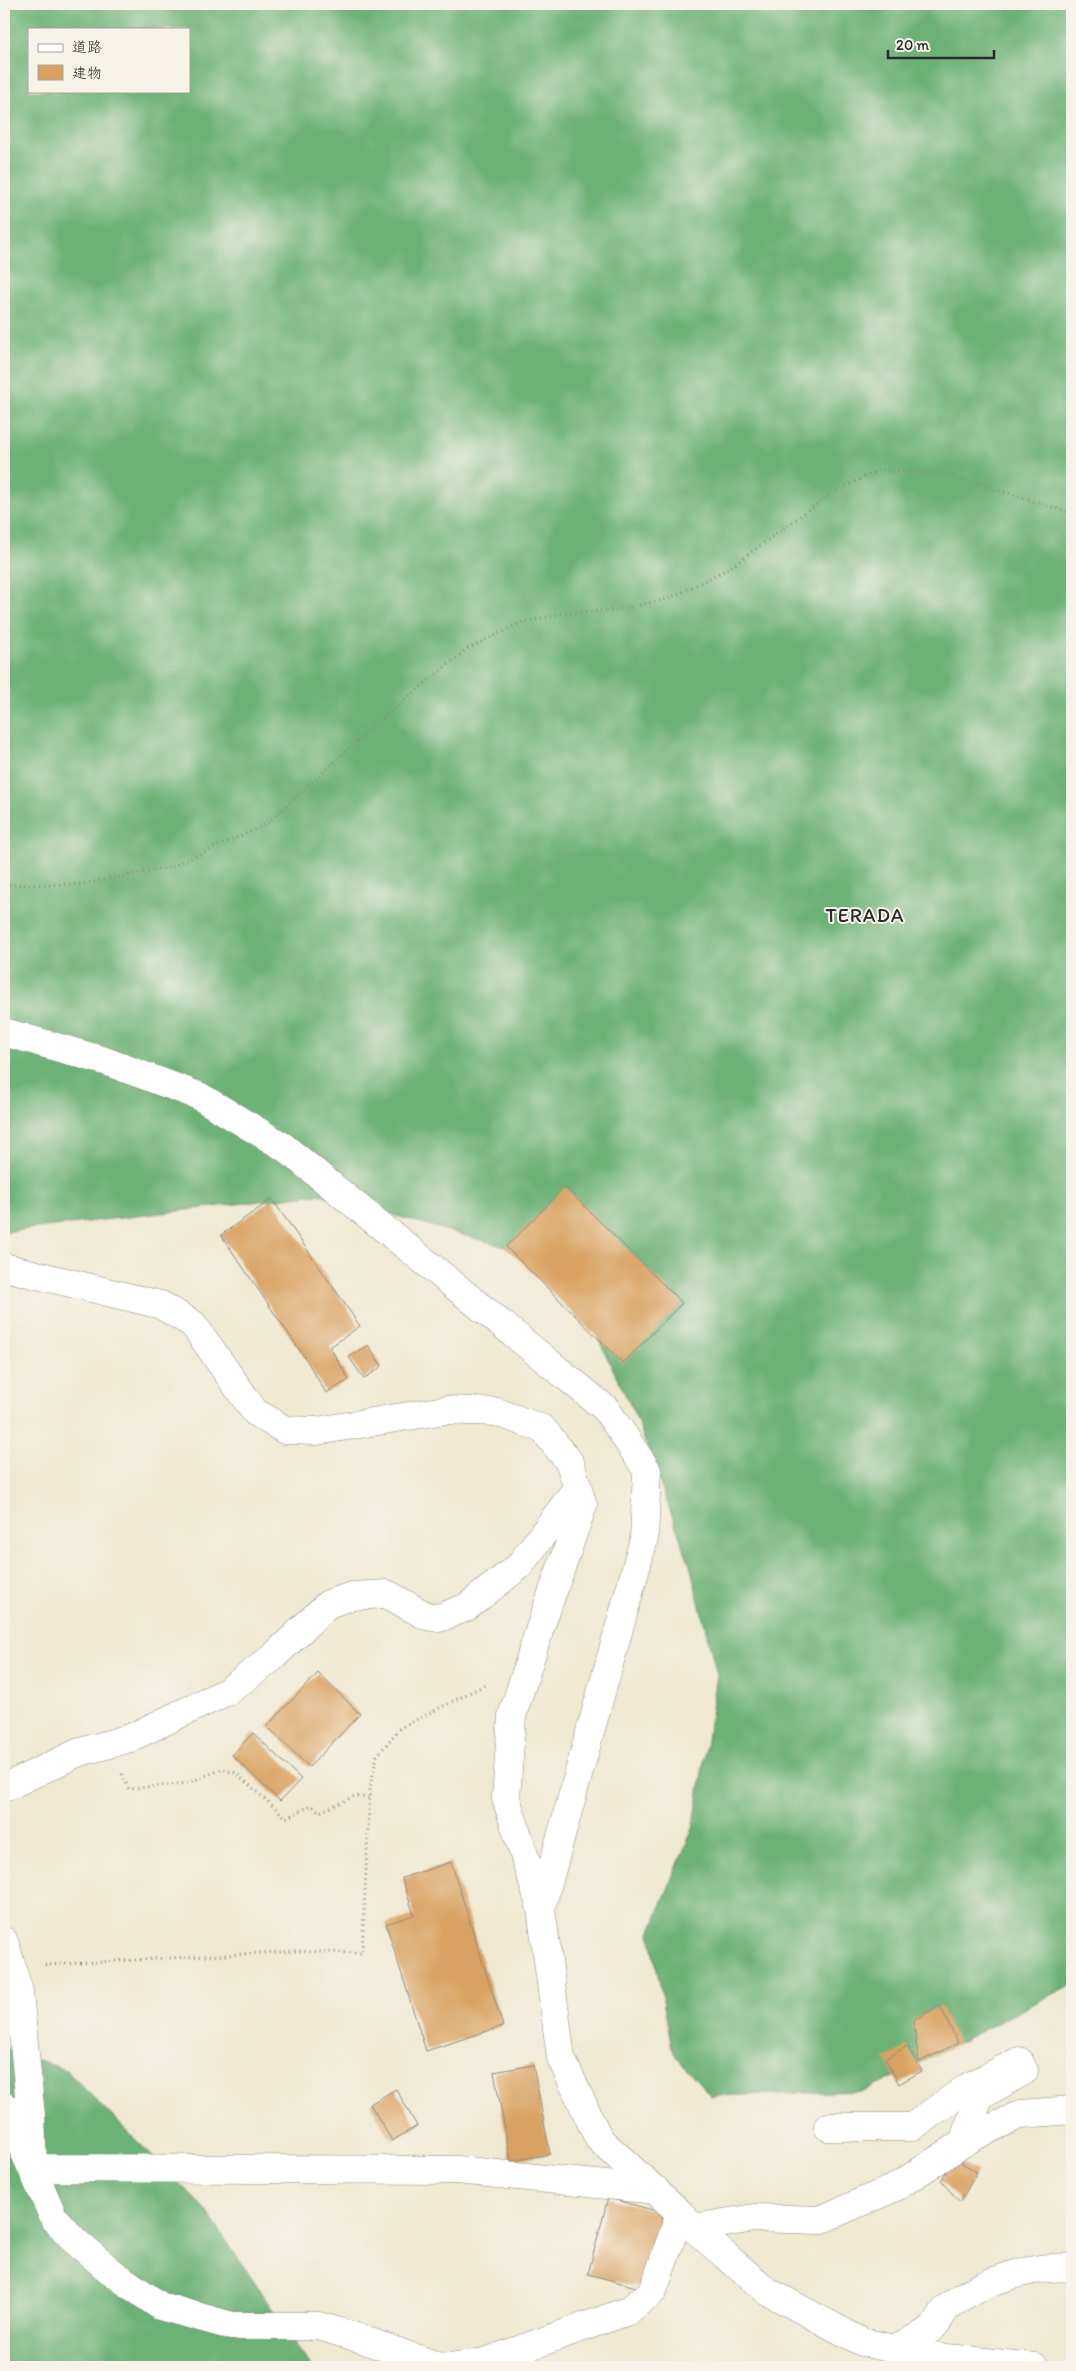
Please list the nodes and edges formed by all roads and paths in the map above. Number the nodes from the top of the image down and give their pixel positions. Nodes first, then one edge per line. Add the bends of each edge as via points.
1 (1072, 513) edge
2 (4, 885) edge
3 (4, 1032) edge
4 (4, 1267) edge
5 (578, 1487) junction
6 (529, 1664) junction
7 (107, 1744) junction
8 (4, 1788) edge
9 (370, 1798) junction
10 (541, 1908) junction
11 (4, 1941) edge
12 (11, 1967) junction
13 (4, 2106) edge
14 (1072, 2110) edge
15 (828, 2128) dead end
16 (962, 2144) junction
17 (33, 2168) junction
18 (656, 2190) junction
19 (686, 2220) junction
20 (1072, 2268) edge
21 (893, 2349) junction
22 (440, 2367) edge
23 (448, 2367) edge
24 (1035, 2367) edge

1 - 2 path via 947,474 880,470 832,493 728,570 668,599 615,610 564,613 521,623 467,649 378,722 265,825 171,867 83,884
3 - 10 street via 105,1061 199,1096 284,1147 606,1409 648,1470 644,1539
4 - 5 street via 161,1305 193,1324 255,1412 285,1430 317,1431 445,1410 497,1412 543,1429 570,1463
5 - 6 street via 583,1505
5 - 7 street via 519,1566 466,1607 439,1618 426,1616 387,1594 352,1596 328,1604 272,1658 228,1691 130,1738
6 - 9 path via 400,1728 377,1756
6 - 10 street via 512,1716 506,1798
7 - 8 street via 77,1753
7 - 9 path via 130,1789 187,1784 223,1770 236,1772 286,1818 311,1805 320,1812 355,1796
9 - 12 path via 362,1953 297,1951
10 - 18 street via 561,2058 599,2139
11 - 12 street
12 - 17 street via 19,1992
13 - 17 street
14 - 16 street via 1021,2114
15 - 16 street via 912,2127 968,2087 1019,2061 1024,2072 980,2096
16 - 19 street via 896,2187 820,2220
17 - 18 street via 457,2170
17 - 22 street via 54,2218 75,2242 160,2306 232,2326 319,2326
18 - 19 street
19 - 21 street via 767,2291 862,2342
19 - 23 street via 653,2291 628,2311 485,2362
20 - 21 street via 1055,2266 979,2287 947,2309 932,2328
21 - 24 street via 926,2356

